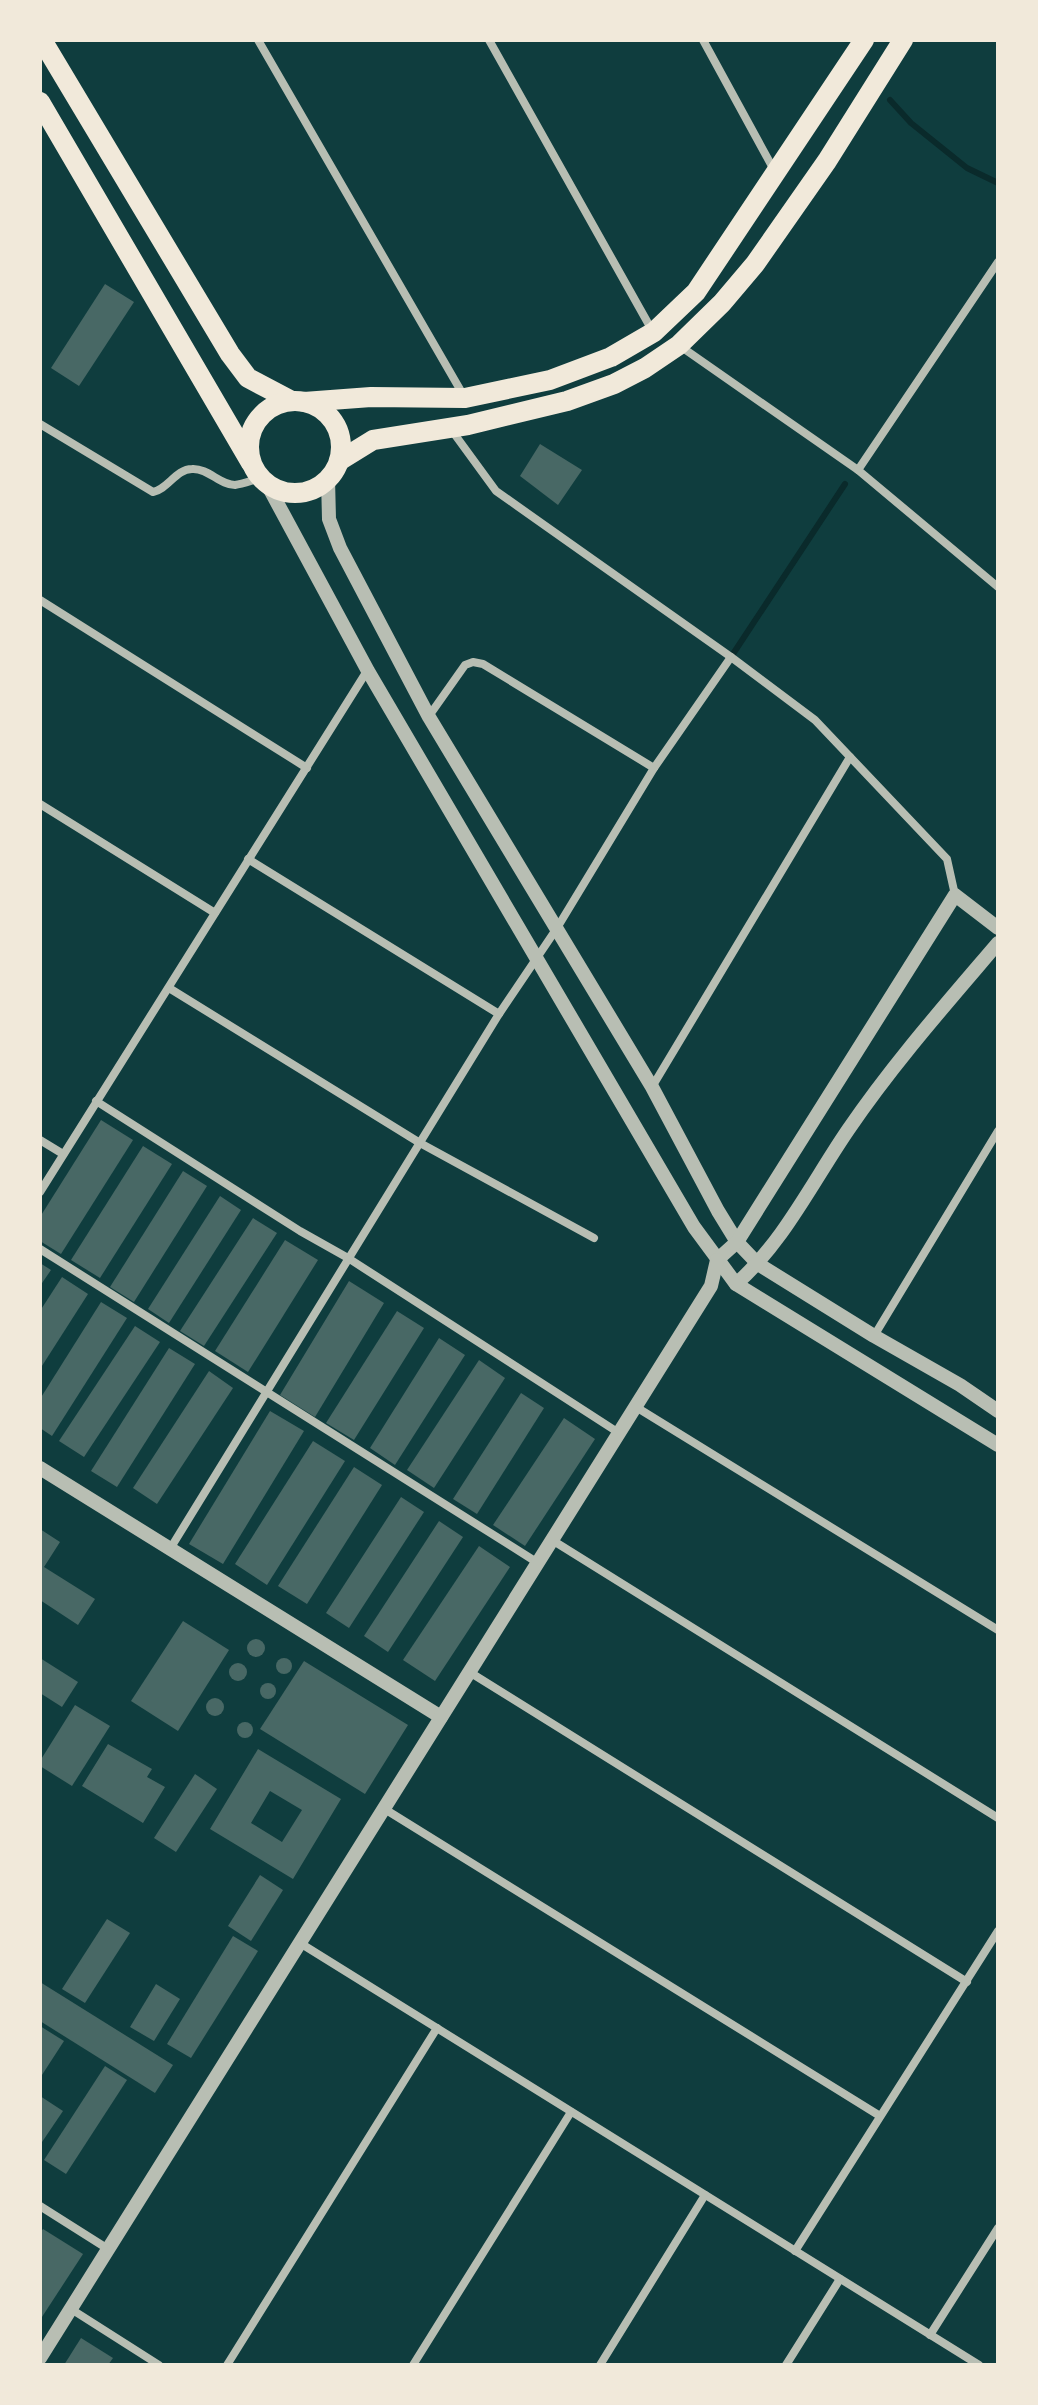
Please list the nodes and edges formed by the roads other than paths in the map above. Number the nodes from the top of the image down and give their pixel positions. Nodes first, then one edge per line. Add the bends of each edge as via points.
1 (42, 40) edge
2 (258, 40) edge
3 (489, 40) edge
4 (703, 40) edge
5 (864, 40) edge
6 (903, 40) edge
7 (40, 102) edge
8 (775, 170) junction
9 (998, 262) edge
10 (654, 332) junction
11 (679, 345) junction
12 (465, 398) junction
13 (298, 401) junction
14 (40, 424) edge
15 (449, 427) junction
16 (333, 470) junction
17 (858, 470) junction
18 (260, 475) junction
19 (998, 587) edge
20 (40, 600) edge
21 (731, 657) junction
22 (368, 671) junction
23 (429, 717) junction
24 (850, 757) junction
25 (307, 768) junction
26 (654, 768) junction
27 (40, 804) edge
28 (248, 859) junction
29 (955, 895) junction
30 (215, 913) junction
31 (557, 928) junction
32 (998, 928) edge
33 (998, 943) edge
34 (537, 955) junction
35 (169, 988) junction
36 (499, 1014) junction
37 (652, 1087) junction
38 (96, 1101) junction
39 (998, 1131) edge
40 (40, 1140) edge
41 (420, 1143) junction
42 (63, 1154) junction
43 (40, 1192) edge
44 (594, 1238) dead end
45 (737, 1242) junction
46 (40, 1249) edge
47 (348, 1258) junction
48 (717, 1260) junction
49 (758, 1264) junction
50 (736, 1284) junction
51 (711, 1286) junction
52 (874, 1336) junction
53 (267, 1392) junction
54 (636, 1407) junction
55 (998, 1411) edge
56 (619, 1433) junction
57 (998, 1445) edge
58 (40, 1468) edge
59 (552, 1540) junction
60 (170, 1549) junction
61 (538, 1563) junction
62 (998, 1630) edge
63 (471, 1673) junction
64 (441, 1717) junction
65 (383, 1808) junction
66 (998, 1818) edge
67 (998, 1931) edge
68 (300, 1943) junction
69 (967, 1982) junction
70 (437, 2028) junction
71 (571, 2112) junction
72 (880, 2116) junction
73 (705, 2195) junction
74 (40, 2206) edge
75 (998, 2228) edge
76 (108, 2249) junction
77 (795, 2251) junction
78 (840, 2279) junction
79 (71, 2309) junction
80 (930, 2335) junction
81 (40, 2358) edge
82 (159, 2365) edge
83 (227, 2365) edge
84 (413, 2365) edge
85 (600, 2365) edge
86 (786, 2365) edge
87 (978, 2365) edge

1 - 13 main road via 230,354 248,378
2 - 12 street
3 - 10 street
4 - 8 street
5 - 8 main road
6 - 11 main road via 755,264
7 - 18 main road
8 - 10 main road via 696,292
9 - 17 street
10 - 12 main road via 611,357 550,380
11 - 15 main road via 614,384 567,401
11 - 17 street
12 - 13 main road
13 - 16 main road via 331,417 341,446
13 - 18 main road via 263,414 254,426 249,450
14 - 18 street via 153,492 195,468 237,485
15 - 16 main road via 373,440
15 - 21 street via 496,491
16 - 18 main road via 321,486 300,492 279,490
16 - 23 street via 329,519 340,548
17 - 19 street
18 - 22 street
20 - 25 street
21 - 24 street via 815,720
21 - 26 street
22 - 25 street
22 - 34 street
23 - 26 street via 465,665 483,664
23 - 31 street
24 - 29 street via 947,859
24 - 37 street
25 - 28 street
26 - 31 street
27 - 30 street
28 - 30 street
28 - 36 street
29 - 32 street
29 - 45 street
30 - 35 street
31 - 34 street
31 - 37 street
33 - 49 street via 908,1048
34 - 36 street
34 - 48 street
35 - 38 street
35 - 41 street
36 - 41 street
37 - 45 street
38 - 42 street
38 - 47 street
39 - 52 street
40 - 42 street
41 - 44 street
41 - 47 street
42 - 43 street
45 - 48 street
45 - 49 street
46 - 53 street
47 - 53 street
47 - 56 street
48 - 50 street
48 - 51 street
49 - 50 street
49 - 52 street
50 - 51 street
50 - 57 street
51 - 54 street
52 - 55 street
53 - 60 street
53 - 61 street
54 - 56 street
54 - 62 street
56 - 59 street
58 - 60 street
59 - 61 street
59 - 66 street
60 - 64 street
61 - 63 street
63 - 64 street
63 - 69 street
64 - 65 street
65 - 68 street
65 - 72 street
67 - 69 street
68 - 70 street
68 - 76 street
69 - 72 street
70 - 71 street
70 - 83 street
71 - 73 street
71 - 84 street
72 - 77 street
73 - 77 street
73 - 85 street
74 - 76 street
75 - 80 street
76 - 79 street
77 - 78 street
78 - 80 street
78 - 86 street
79 - 81 street
79 - 82 street
80 - 87 street

